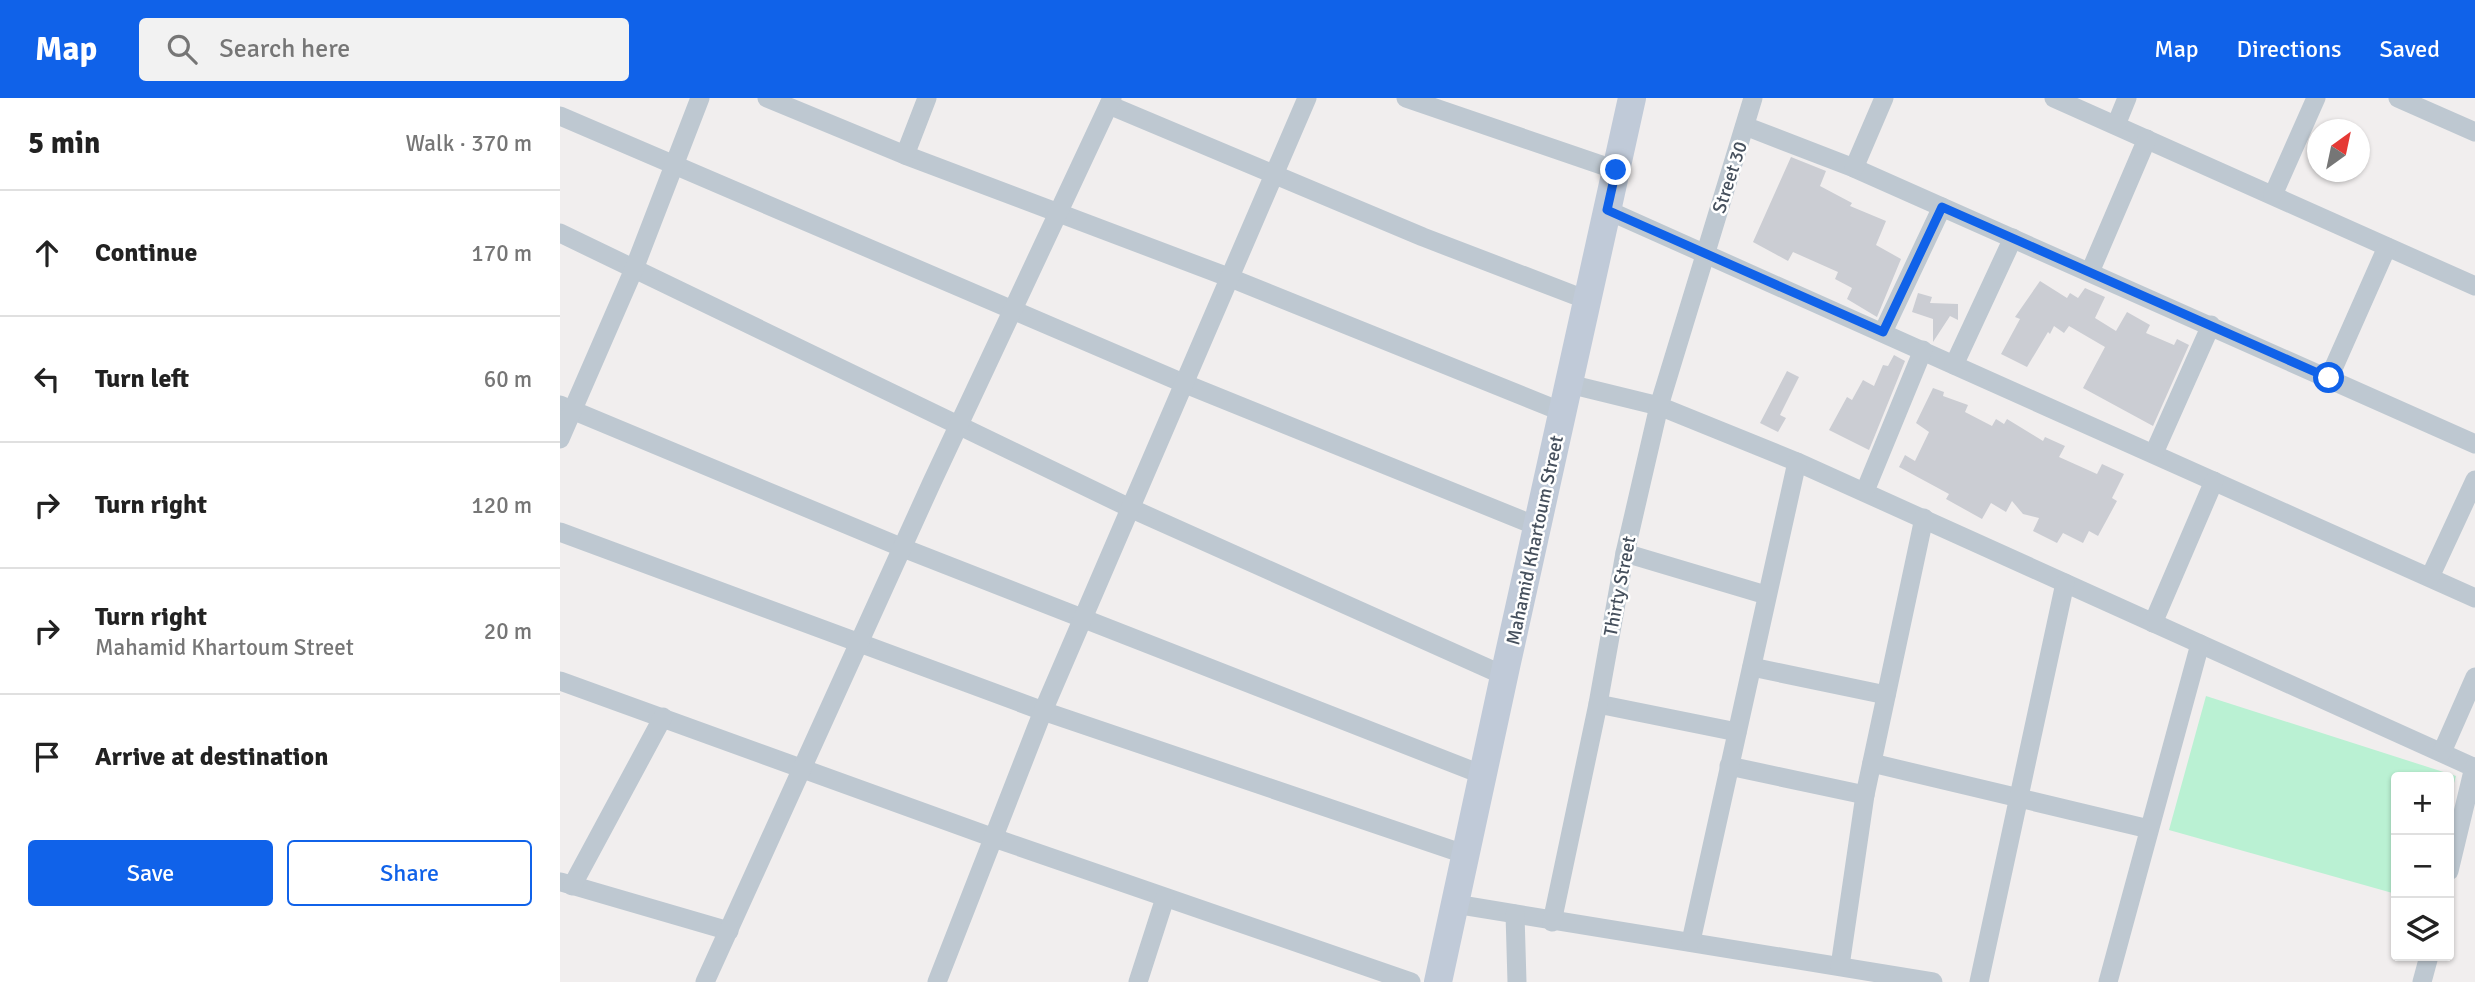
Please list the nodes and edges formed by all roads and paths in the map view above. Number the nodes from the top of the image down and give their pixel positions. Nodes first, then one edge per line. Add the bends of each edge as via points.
1 (700, 98) edge
2 (767, 98) edge
3 (927, 98) edge
4 (1307, 98) edge
5 (1406, 98) edge
6 (1632, 98) edge
7 (1753, 98) edge
8 (1884, 98) edge
9 (2054, 98) edge
10 (2127, 98) edge
11 (2316, 98) edge
12 (2398, 98) edge
13 (789, 102) edge
14 (1110, 102) edge
15 (560, 116) edge
16 (2116, 125) junction
17 (1745, 126) junction
18 (2475, 132) edge
19 (2147, 139) junction
20 (905, 155) junction
21 (674, 165) junction
22 (1854, 167) junction
23 (1616, 170) junction
24 (1273, 173) junction
25 (2273, 195) junction
26 (1942, 207) junction
27 (1607, 210) junction
28 (1059, 213) junction
29 (560, 233) edge
30 (2013, 238) junction
31 (2387, 247) junction
32 (1703, 255) junction
33 (634, 269) junction
34 (2090, 272) junction
35 (1228, 277) junction
36 (2475, 286) edge
37 (1587, 300) junction
38 (1013, 311) junction
39 (2211, 325) junction
40 (1883, 332) junction
41 (1923, 350) junction
42 (1954, 365) junction
43 (2329, 378) junction
44 (1183, 383) junction
45 (1569, 384) junction
46 (1659, 406) junction
47 (566, 407) edge
48 (1560, 411) junction
49 (959, 425) junction
50 (560, 439) edge
51 (2475, 444) edge
52 (2154, 453) junction
53 (1797, 462) junction
54 (2475, 480) edge
55 (2214, 481) junction
56 (1865, 491) junction
57 (1130, 508) junction
58 (1924, 518) junction
59 (1539, 527) junction
60 (560, 532) edge
61 (903, 548) junction
62 (1625, 554) junction
63 (2430, 577) junction
64 (2065, 583) junction
65 (1766, 595) junction
66 (2475, 598) edge
67 (1083, 619) junction
68 (2153, 623) junction
69 (860, 642) junction
70 (2200, 644) junction
71 (1752, 667) junction
72 (1505, 676) junction
73 (2475, 677) edge
74 (560, 681) edge
75 (1885, 695) junction
76 (1598, 704) junction
77 (1044, 711) junction
78 (663, 717) junction
79 (1737, 732) junction
80 (2442, 752) junction
81 (1872, 763) junction
82 (1729, 766) junction
83 (2474, 767) edge
84 (802, 768) junction
85 (1483, 775) junction
86 (1865, 795) junction
87 (2017, 798) junction
88 (2149, 829) junction
89 (994, 838) junction
90 (2454, 850) edge
91 (1464, 854) junction
92 (566, 884) edge
93 (1165, 898) junction
94 (1455, 904) junction
95 (1515, 914) junction
96 (1552, 922) junction
97 (729, 931) junction
98 (1691, 941) junction
99 (2427, 961) edge
100 (1833, 971) edge
101 (705, 982) edge
102 (937, 982) edge
103 (1138, 982) edge
104 (1411, 982) edge
105 (1438, 982) edge
106 (1517, 982) edge
107 (1933, 982) edge
108 (1979, 982) edge
109 (2108, 982) edge
110 (2422, 982) edge

1 - 21 street
2 - 13 street
3 - 20 street
4 - 24 street
5 - 23 street
6 - 23 street, Mahamid Khartoum Street
7 - 17 street, Street 30
8 - 22 street
9 - 16 street
10 - 16 street
11 - 25 street
12 - 18 street
13 - 20 street
14 - 24 street
14 - 28 street
15 - 21 street
16 - 19 street
17 - 22 street
17 - 32 street, Street 30
19 - 25 street
19 - 34 street
20 - 28 street
21 - 33 street
21 - 38 street
22 - 26 street
23 - 27 street, Mahamid Khartoum Street
24 - 35 street
24 - 37 street
25 - 31 street
26 - 30 street
26 - 40 street
27 - 32 street
27 - 37 street, Mahamid Khartoum Street
28 - 35 street
28 - 38 street
29 - 33 street
30 - 34 street
30 - 42 street
31 - 36 street
31 - 43 street
32 - 40 street
32 - 46 street, Thirty Street
33 - 47 street
33 - 49 street
34 - 39 street
35 - 44 street
35 - 48 street
37 - 45 street, Mahamid Khartoum Street
38 - 44 street
38 - 49 street
39 - 43 street
39 - 52 street
40 - 41 street
41 - 42 street
41 - 56 street
42 - 52 street
43 - 51 street
44 - 57 street
44 - 59 street
45 - 46 street
45 - 48 street, Mahamid Khartoum Street
46 - 53 street
46 - 62 street, Thirty Street
47 - 50 street
47 - 61 street
48 - 59 street, Mahamid Khartoum Street
49 - 57 street
49 - 61 street
52 - 55 street
53 - 56 street
53 - 65 street
54 - 63 street
55 - 63 street
55 - 68 street
56 - 58 street
57 - 67 street
57 - 72 street
58 - 64 street
58 - 75 street
59 - 72 street, Mahamid Khartoum Street
60 - 69 street
61 - 67 street
61 - 69 street
62 - 65 street
62 - 76 street, Thirty Street
63 - 66 street
64 - 68 street
64 - 87 street
65 - 71 street
67 - 77 street
67 - 85 street
68 - 70 street
69 - 77 street
69 - 84 street
70 - 80 street
70 - 88 street
71 - 75 street
71 - 79 street
72 - 85 street, Mahamid Khartoum Street
73 - 80 street
74 - 78 street
75 - 81 street
76 - 79 street
76 - 96 street, Thirty Street
77 - 89 street
77 - 91 street
78 - 84 street
78 - 92 street
79 - 82 street
80 - 83 street
81 - 86 street
81 - 87 street
82 - 86 street
82 - 98 street
83 - 90 street
84 - 89 street
84 - 97 street
85 - 91 street, Mahamid Khartoum Street
86 - 100 street
87 - 88 street
87 - 108 street
88 - 109 street
89 - 93 street
89 - 102 street
91 - 94 street, Mahamid Khartoum Street
92 - 97 street
93 - 103 street
93 - 104 street
94 - 95 street
94 - 105 street, Mahamid Khartoum Street
95 - 96 street
95 - 106 street
96 - 98 street
97 - 101 street
98 - 100 street
99 - 110 street
100 - 107 street

